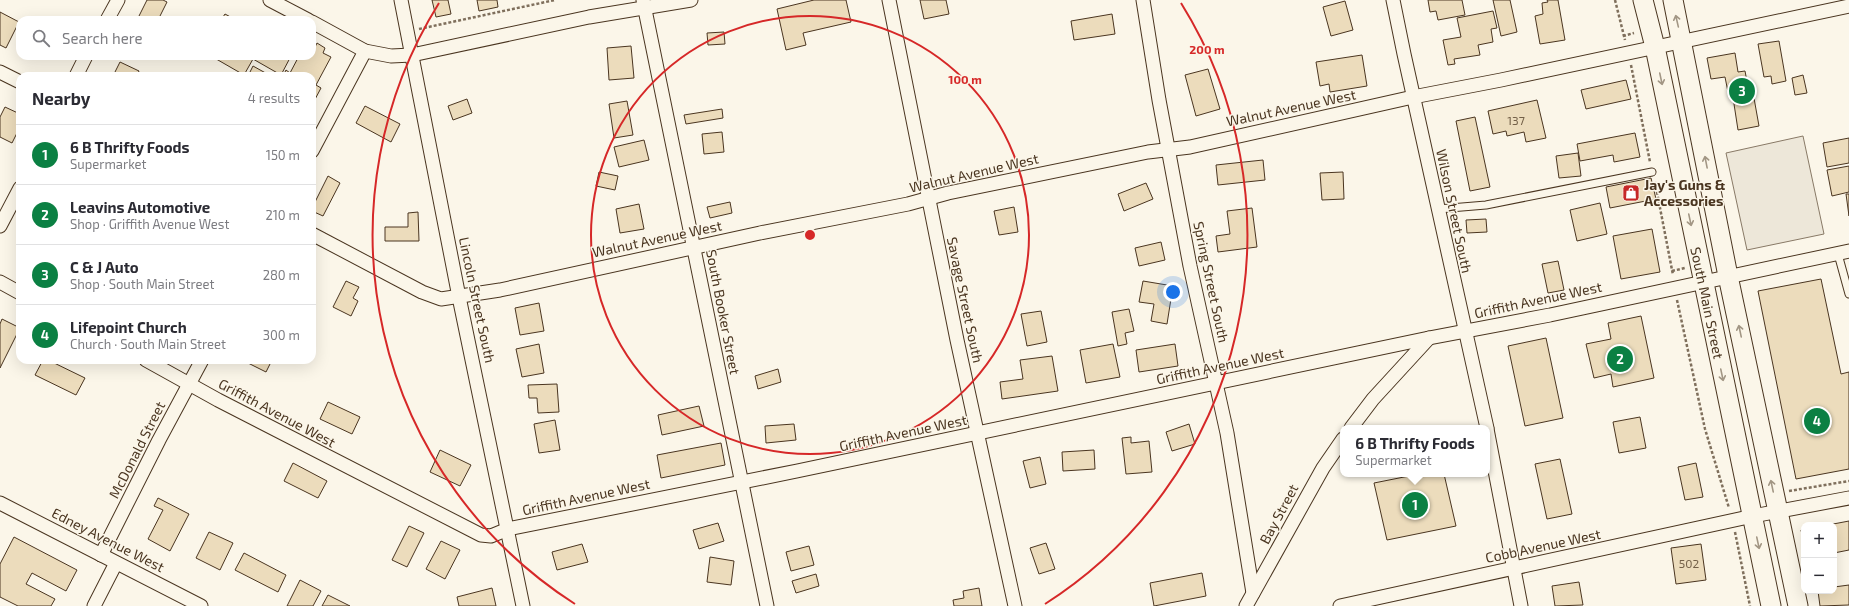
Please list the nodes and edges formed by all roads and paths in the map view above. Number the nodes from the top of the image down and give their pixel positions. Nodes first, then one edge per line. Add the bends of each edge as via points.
1 (118, 0) edge
2 (270, 0) edge
3 (401, 0) edge
4 (555, 0) edge
5 (691, 0) edge
6 (889, 0) edge
7 (1143, 0) edge
8 (1393, 0) edge
9 (1616, 0) edge
10 (1643, 0) edge
11 (1673, 0) edge
12 (644, 4) edge
13 (1849, 6) edge
14 (109, 16) edge
15 (300, 16) edge
16 (316, 24) edge
17 (407, 31) junction
18 (1682, 41) junction
19 (1655, 47) junction
20 (365, 51) junction
21 (1628, 53) junction
22 (412, 55) junction
23 (84, 60) edge
24 (0, 72) edge
25 (78, 72) edge
26 (16, 80) edge
27 (1413, 97) junction
28 (316, 143) edge
29 (1168, 150) junction
30 (1652, 172) junction
31 (16, 196) edge
32 (928, 199) junction
33 (1438, 209) junction
34 (0, 226) edge
35 (316, 236) edge
36 (694, 248) junction
37 (1843, 253) edge
38 (1728, 276) junction
39 (0, 282) edge
40 (1702, 282) junction
41 (1676, 287) junction
42 (16, 291) edge
43 (1849, 294) edge
44 (459, 297) junction
45 (1464, 331) junction
46 (1429, 338) junction
47 (153, 364) edge
48 (200, 364) edge
49 (1216, 383) junction
50 (189, 384) junction
51 (1353, 425) edge
52 (1486, 425) edge
53 (978, 433) junction
54 (1340, 443) edge
55 (1490, 443) edge
56 (741, 481) junction
57 (1849, 498) edge
58 (0, 503) edge
59 (1777, 512) junction
60 (1753, 516) junction
61 (1734, 522) junction
62 (508, 529) junction
63 (101, 555) junction
64 (116, 563) junction
65 (1515, 568) junction
66 (1254, 594) junction
67 (94, 606) edge
68 (201, 606) edge
69 (523, 606) edge
70 (767, 606) edge
71 (1015, 606) edge
72 (1246, 606) edge
73 (1340, 606) edge
74 (1521, 606) edge
75 (1750, 606) edge
76 (1771, 606) edge
77 (1798, 606) edge

1 - 14 street
2 - 15 street
3 - 17 street, Lincoln Street South
4 - 17 path
5 - 12 street
6 - 32 street, Savage Street South
7 - 29 street, Spring Street South
8 - 27 street, Wilson Street South
9 - 21 path
10 - 19 street, South Main Street
18 -> 11 street, South Main Street
12 - 22 street
12 - 36 street, South Booker Street
13 - 18 street, Walnut Avenue West
16 - 20 street
17 - 22 street, Lincoln Street South
18 - 19 street, Walnut Avenue West
38 -> 18 street, South Main Street
19 - 21 street, Walnut Avenue West
19 -> 40 street, South Main Street
20 - 22 street via 391,56
20 - 28 street
21 - 27 street, Walnut Avenue West
21 - 30 path
22 - 44 street, Lincoln Street South
23 - 25 street
24 - 26 street
27 - 29 street, Walnut Avenue West
27 - 33 street, Wilson Street South
29 - 32 street, Walnut Avenue West
29 - 49 street, Spring Street South
30 - 33 lane via 1486,205
30 - 41 path
31 - 34 street
32 - 36 street, Walnut Avenue West
32 - 53 street, Savage Street South
33 - 45 street, Wilson Street South
35 - 44 street, Walnut Avenue West via 422,292 441,299
36 - 44 street, Walnut Avenue West
36 - 56 street, South Booker Street
37 - 38 street, Griffith Avenue West
37 - 43 lane
38 - 40 street, Griffith Avenue West
59 -> 38 street, South Main Street
39 - 42 street
40 - 41 street, Griffith Avenue West
40 -> 60 street, South Main Street
41 - 45 street, Griffith Avenue West
41 - 61 path via 1705,429
44 - 62 street, Lincoln Street South
45 - 46 street, Griffith Avenue West
45 - 52 street, Wilson Street South
46 - 49 street, Griffith Avenue West
46 - 51 street
47 - 50 street, Griffith Avenue West
48 - 50 street, McDonald Street
49 - 53 street, Griffith Avenue West
49 - 66 street, Spring Street South
50 - 62 street, Griffith Avenue West via 481,535 491,536
50 - 63 street, McDonald Street
53 - 56 street, Griffith Avenue West
53 - 71 street, Savage Street South
54 - 66 street, Bay Street via 1323,468
55 - 65 street, Wilson Street South
56 - 62 street, Griffith Avenue West
56 - 70 street, South Booker Street
57 - 59 street, Cobb Avenue West
58 - 63 street, Edney Avenue West
59 - 60 street, Cobb Avenue West
59 - 77 street, South Main Street
60 - 61 street, Cobb Avenue West
60 -> 76 street, South Main Street
61 - 65 street, Cobb Avenue West
61 - 75 path
62 - 69 street, Lincoln Street South
63 - 64 street, Edney Avenue West
64 - 67 street
64 - 68 street, Edney Avenue West
65 - 73 street, Cobb Avenue West
65 - 74 street, Wilson Street South
66 - 72 street, Bay Street

